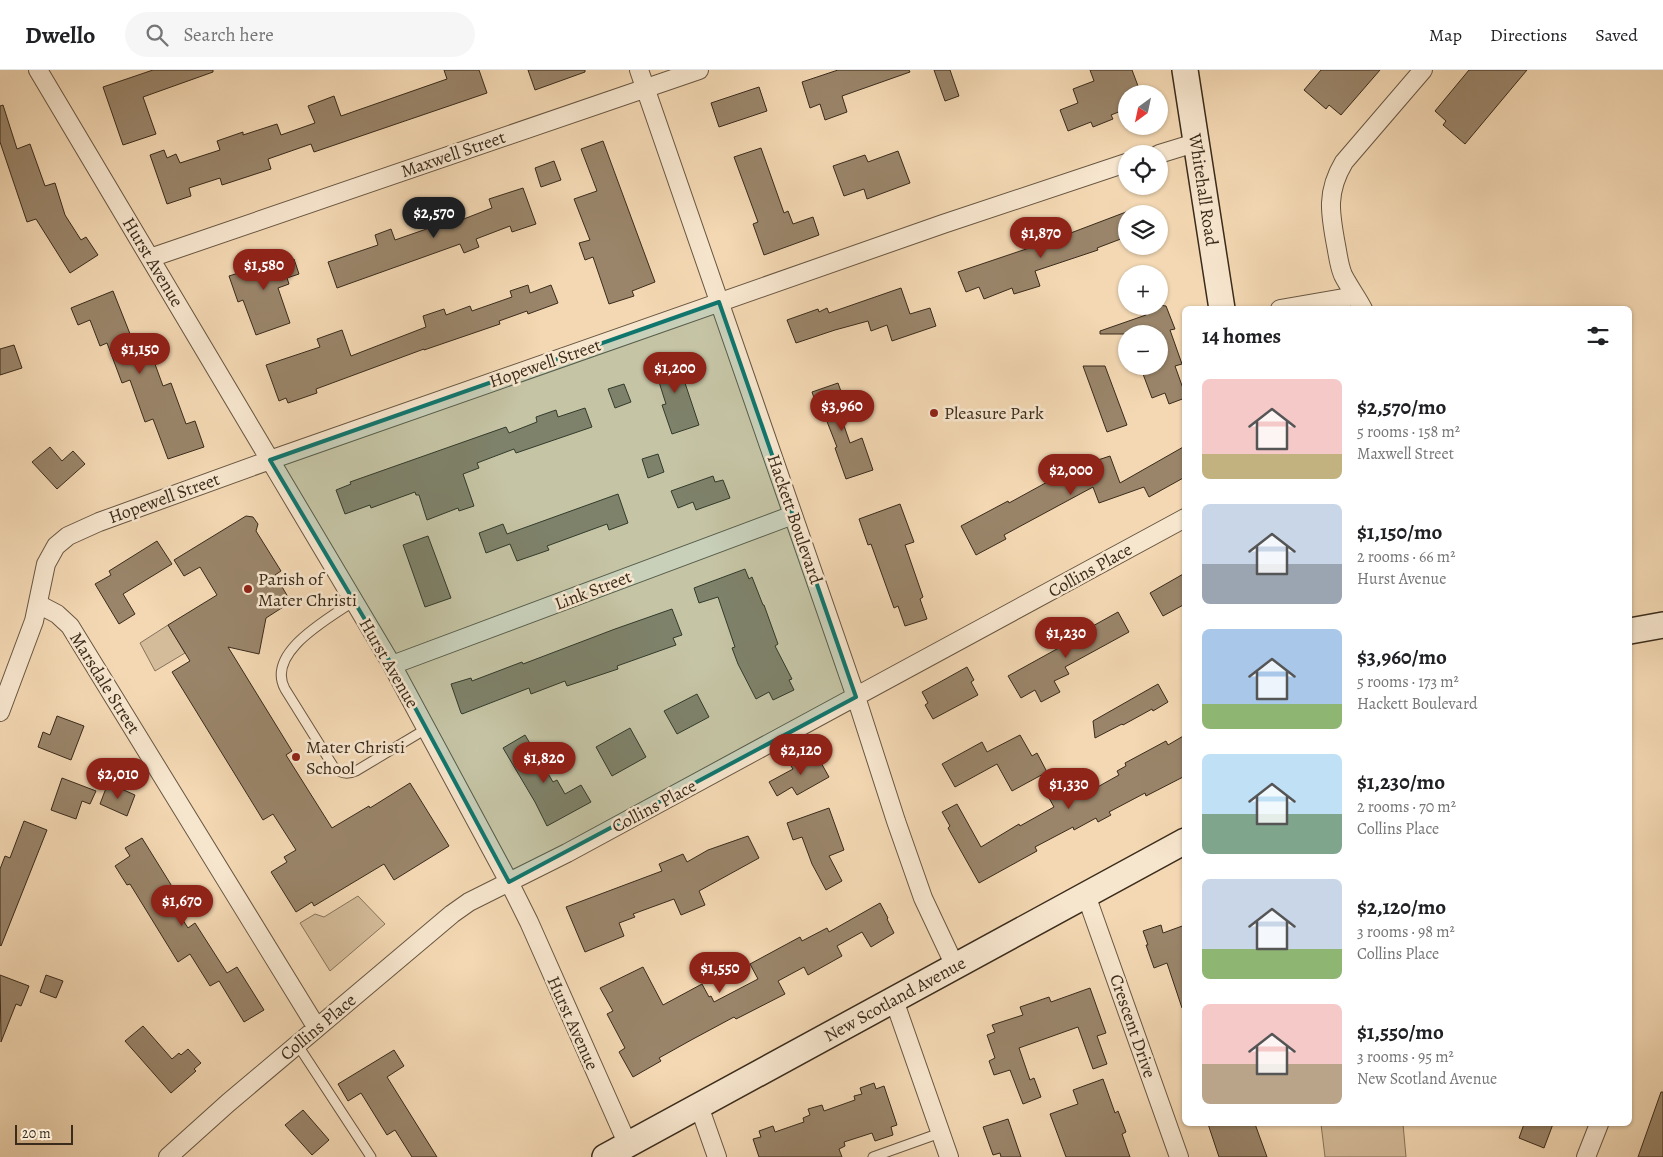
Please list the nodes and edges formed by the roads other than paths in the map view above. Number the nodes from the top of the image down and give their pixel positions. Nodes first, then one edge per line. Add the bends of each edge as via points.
1 (38, 70) edge
2 (639, 70) edge
3 (699, 70) edge
4 (1184, 70) edge
5 (1424, 70) edge
6 (645, 88) junction
7 (1195, 143) junction
8 (1168, 151) edge
9 (1118, 167) edge
10 (150, 258) junction
11 (720, 302) junction
12 (1359, 302) edge
13 (1222, 306) edge
14 (1314, 306) edge
15 (270, 460) junction
16 (793, 515) junction
17 (1182, 520) edge
18 (354, 601) junction
19 (38, 604) junction
20 (1663, 625) edge
21 (1632, 632) edge
22 (392, 665) junction
23 (856, 697) junction
24 (0, 712) edge
25 (426, 729) junction
26 (1182, 843) edge
27 (509, 882) junction
28 (1086, 895) junction
29 (954, 966) junction
30 (894, 1000) junction
31 (317, 1028) junction
32 (297, 1044) junction
33 (699, 1106) junction
34 (1598, 1126) edge
35 (940, 1133) junction
36 (628, 1145) junction
37 (168, 1157) edge
38 (371, 1157) edge
39 (605, 1157) edge
40 (717, 1157) edge
41 (873, 1157) edge
42 (949, 1157) edge
43 (1179, 1157) edge
44 (1586, 1157) edge

1 - 10 street, Hurst Avenue
2 - 6 street, Hackett Boulevard
3 - 6 street, Maxwell Street
4 - 7 street, Whitehall Road
5 - 12 street via 1349,156 1334,183 1330,213 1340,265
6 - 10 street, Maxwell Street
6 - 11 street, Hackett Boulevard
7 - 8 street
7 - 13 street, Whitehall Road
9 - 11 street, Hopewell Street
10 - 15 street, Hurst Avenue
11 - 15 street, Hopewell Street
11 - 16 street, Hackett Boulevard
12 - 14 street
15 - 18 street, Hurst Avenue
15 - 19 street, Hopewell Street via 68,536 56,546 46,564
16 - 22 street, Link Street
16 - 23 street, Hackett Boulevard
17 - 23 street, Collins Place
18 - 22 street, Hurst Avenue
18 - 25 lane via 296,644 282,669 285,689 333,766 343,773 356,771
19 - 24 street, Hopewell Street
19 - 31 street, Marsdale Street via 57,614 70,626
20 - 21 street
22 - 25 street, Hurst Avenue
23 - 27 street, Collins Place
23 - 29 street, Hackett Boulevard via 917,881
25 - 27 street, Hurst Avenue
26 - 28 street, New Scotland Avenue
27 - 31 street, Collins Place via 456,911
27 - 36 street, Hurst Avenue
28 - 29 street, New Scotland Avenue
28 - 43 street, Crescent Drive
29 - 30 street, New Scotland Avenue
30 - 33 street, New Scotland Avenue
30 - 35 street
31 - 32 street, Collins Place
32 - 37 street, Collins Place
32 - 38 lane
33 - 36 street, New Scotland Avenue
33 - 40 street
34 - 44 street
35 - 41 lane
35 - 42 street
36 - 39 street, New Scotland Avenue

